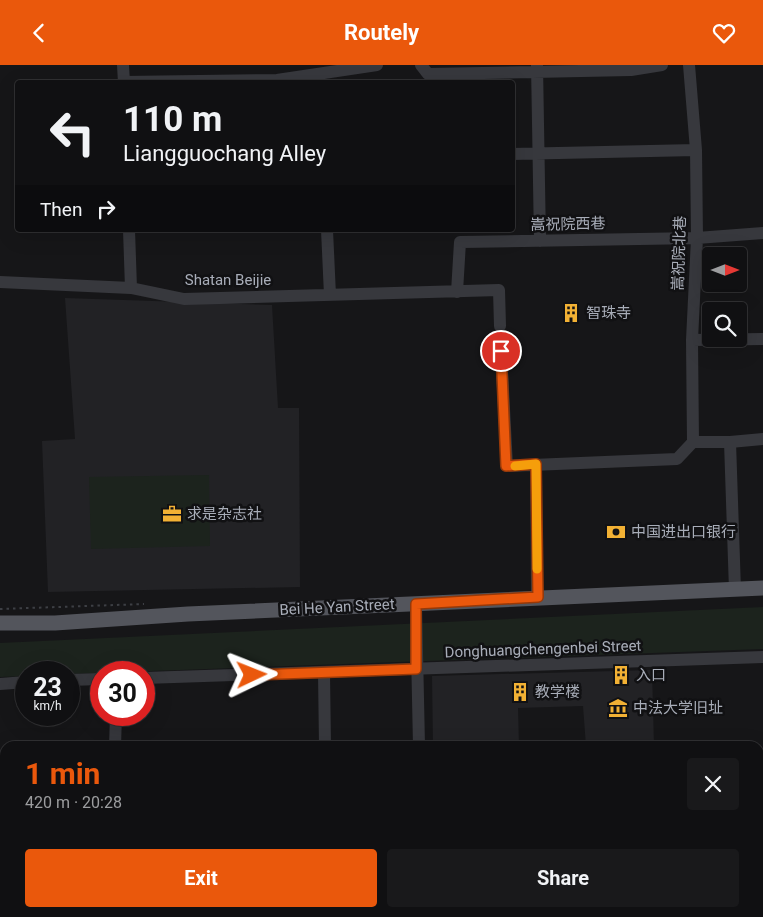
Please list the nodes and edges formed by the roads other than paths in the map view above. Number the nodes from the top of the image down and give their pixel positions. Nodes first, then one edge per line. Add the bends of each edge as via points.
1 (123, 65) edge
2 (377, 65) edge
3 (421, 65) edge
4 (662, 65) edge
5 (689, 65) edge
6 (537, 68) edge
7 (308, 79) edge
8 (124, 80) edge
9 (226, 80) edge
10 (696, 150) junction
11 (538, 153) junction
12 (515, 154) edge
13 (129, 232) edge
14 (327, 232) edge
15 (763, 233) edge
16 (697, 238) junction
17 (540, 241) junction
18 (0, 282) edge
19 (132, 288) junction
20 (457, 292) junction
21 (330, 295) junction
22 (500, 326) dead end
23 (763, 339) edge
24 (692, 341) junction
25 (501, 351) dead end
26 (763, 439) edge
27 (730, 441) junction
28 (693, 442) junction
29 (536, 464) junction
30 (763, 588) edge
31 (735, 590) junction
32 (538, 597) junction
33 (416, 604) junction
34 (0, 623) edge
35 (763, 657) edge
36 (416, 669) junction
37 (324, 673) junction
38 (155, 678) edge
39 (15, 683) edge
40 (0, 684) edge
41 (116, 726) edge
42 (115, 741) edge
43 (325, 741) edge
44 (419, 741) edge

1 - 8 street
2 - 7 street
3 - 6 street via 428,74
4 - 6 street via 631,70
5 - 10 street, 嵩祝院北巷
6 - 11 street
7 - 9 street
10 - 11 street
10 - 16 street, 嵩祝院北巷
11 - 12 street
11 - 17 street
13 - 19 street
14 - 21 street
15 - 16 street, 嵩祝院西巷
16 - 17 street, 嵩祝院西巷
16 - 24 street, 嵩祝院北巷
17 - 20 street, 嵩祝院西巷 via 460,242
18 - 19 street, Shatan Beijie
19 - 21 street, Shatan Beijie via 184,299
20 - 21 street, Shatan Beijie
20 - 22 street, Shatan Beijie via 499,290
23 - 24 street
24 - 28 street, 嵩祝院北巷
25 - 29 street via 506,466
26 - 27 street
27 - 28 street
27 - 31 street
28 - 29 street via 677,459
29 - 32 street
30 - 31 main road, Bei He Yan Street
31 - 32 main road, Bei He Yan Street
32 - 33 main road, Bei He Yan Street
33 - 34 main road, Bei He Yan Street via 55,623
33 - 36 street
35 - 36 street, Donghuangchengenbei Street
36 - 37 street, Donghuangchengenbei Street
36 - 44 street
37 - 38 street, Donghuangchengenbei Street
37 - 43 street
39 - 40 street
41 - 42 street

